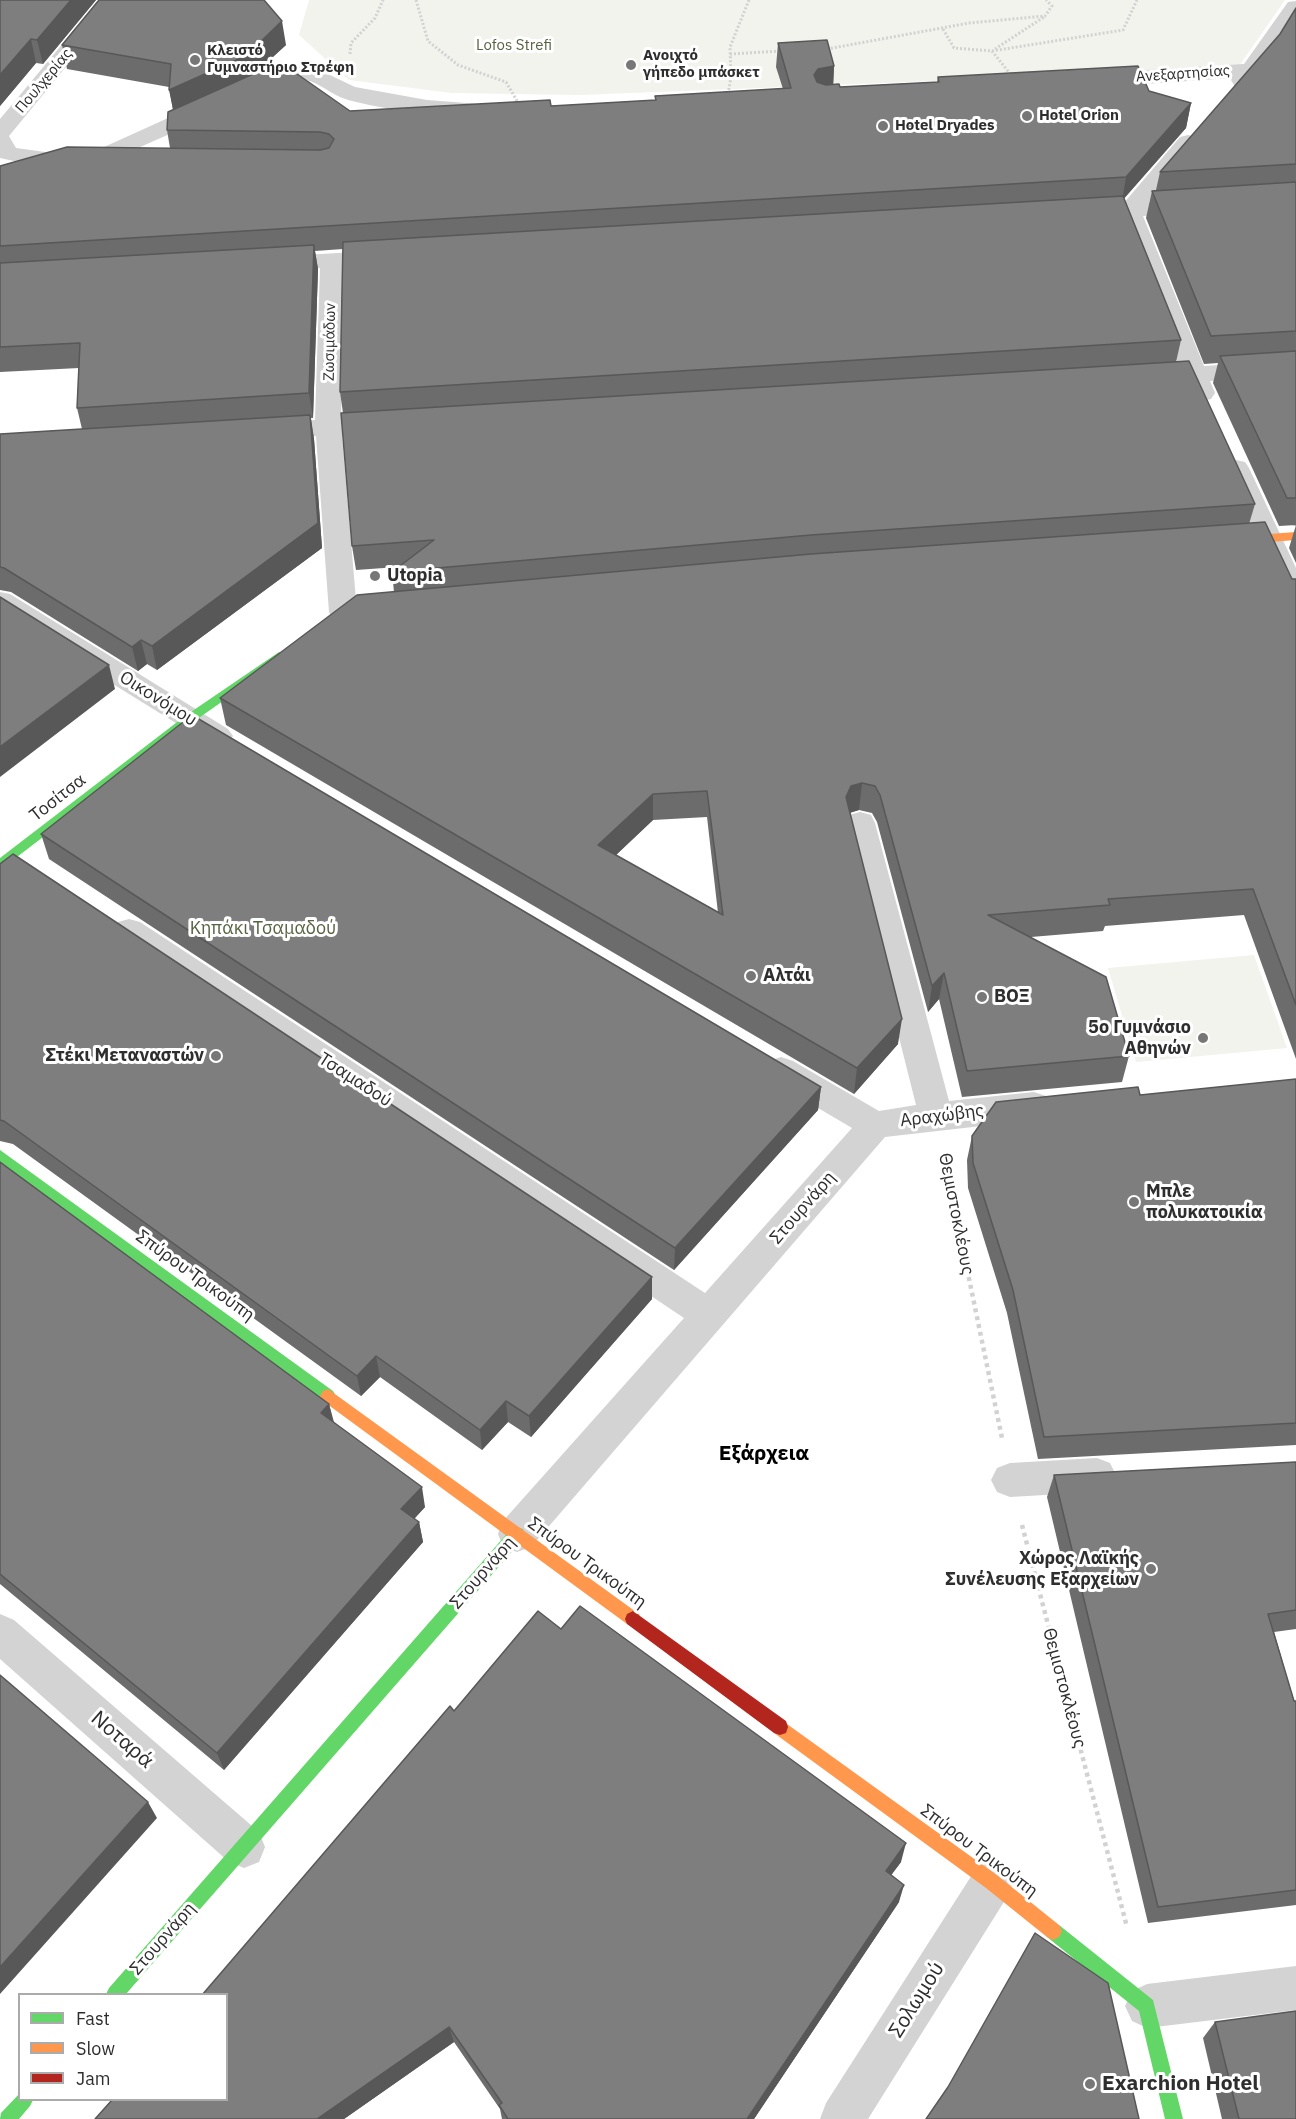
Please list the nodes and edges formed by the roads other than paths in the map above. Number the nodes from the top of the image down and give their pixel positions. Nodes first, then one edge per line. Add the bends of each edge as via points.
1 (110, 0) edge
2 (1296, 7) edge
3 (1267, 59) junction
4 (1079, 82) edge
5 (1228, 96) edge
6 (524, 111) edge
7 (1205, 122) edge
8 (0, 134) edge
9 (0, 139) edge
10 (88, 163) junction
11 (135, 164) edge
12 (1211, 205) edge
13 (1129, 210) junction
14 (1070, 214) edge
15 (412, 256) edge
16 (332, 261) junction
17 (249, 265) edge
18 (1296, 368) edge
19 (1194, 374) junction
20 (1122, 379) edge
21 (1214, 418) edge
22 (410, 422) edge
23 (328, 428) junction
24 (246, 433) edge
25 (1228, 451) edge
26 (1296, 536) edge
27 (1267, 538) junction
28 (1213, 543) edge
29 (1296, 598) edge
30 (0, 601) edge
31 (344, 614) edge
32 (295, 645) edge
33 (189, 718) junction
34 (240, 749) edge
35 (860, 823) dead end
36 (5, 855) edge
37 (44, 874) edge
38 (103, 914) edge
39 (760, 1057) edge
40 (1064, 1103) edge
41 (936, 1116) junction
42 (875, 1125) junction
43 (0, 1156) edge
44 (710, 1315) junction
45 (1129, 1473) edge
46 (1010, 1480) road end
47 (517, 1534) junction
48 (0, 1633) edge
49 (244, 1847) junction
50 (992, 1881) junction
51 (1296, 1988) edge
52 (117, 1993) edge
53 (1147, 2006) junction
54 (23, 2101) edge
55 (7, 2119) edge
56 (842, 2119) edge
57 (1174, 2119) edge

1 - 8 street, Πουλχερίας
2 - 3 street
3 - 4 street, Ανεξαρτησίας
3 - 5 street
6 - 10 street via 427,106 349,93 309,72 286,74
7 - 13 street
9 - 10 street via 7,153
10 - 11 street
12 - 13 street
13 - 14 street
13 - 19 street
15 - 16 street
16 - 17 street
16 - 23 street, Ζωσιμάδων
18 - 19 street
19 - 20 street
19 - 21 street
22 - 23 street
23 - 24 street
23 - 31 street, Ζωσιμάδων
25 - 27 street
26 - 27 street
27 - 28 street
27 - 29 street
30 - 33 street, Οικονόμου
32 - 33 street, Τοσίτσα
33 - 34 street, Οικονόμου
33 - 36 street, Τοσίτσα
35 - 41 street
36 - 37 street
38 - 44 street, Τσαμαδού
39 - 42 street
40 - 41 street, Αραχώβης
41 - 42 street, Αραχώβης
42 - 44 street, Στουρνάρη
43 - 47 street, Σπύρου Τρικούπη
44 - 47 street, Στουρνάρη
45 - 46 street
47 - 49 street, Στουρνάρη
47 - 50 street, Σπύρου Τρικούπη
48 - 49 street, Νοταρά
49 - 52 street, Στουρνάρη
50 - 53 street, Σπύρου Τρικούπη
50 - 56 street, Σολωμού
51 - 53 street
53 - 57 street
54 - 55 street

